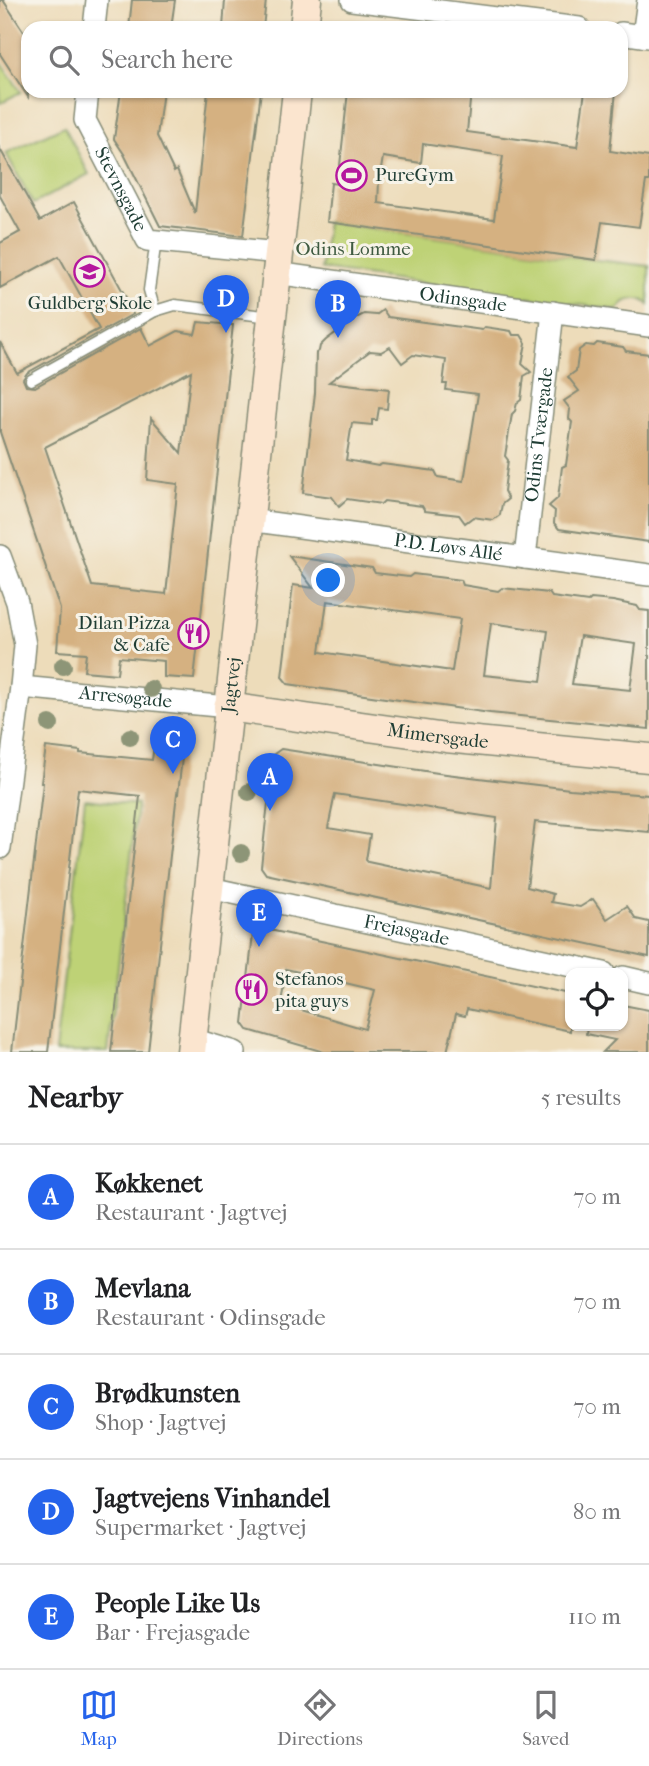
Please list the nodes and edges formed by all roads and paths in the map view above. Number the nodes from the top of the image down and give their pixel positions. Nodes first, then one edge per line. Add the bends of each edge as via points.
1 (97, 0) edge
2 (307, 0) edge
3 (352, 0) edge
4 (648, 0) edge
5 (95, 21) edge
6 (305, 21) edge
7 (522, 21) edge
8 (628, 34) edge
9 (646, 36) edge
10 (87, 98) edge
11 (296, 98) edge
12 (156, 240) junction
13 (278, 263) junction
14 (155, 311) junction
15 (553, 312) junction
16 (272, 317) junction
17 (649, 326) edge
18 (32, 380) dead end
19 (249, 520) junction
20 (0, 556) edge
21 (525, 558) junction
22 (649, 575) edge
23 (21, 687) junction
24 (228, 707) junction
25 (649, 758) edge
26 (0, 848) edge
27 (210, 888) junction
28 (581, 968) edge
29 (628, 978) edge
30 (649, 983) edge
31 (192, 1046) edge
32 (235, 1052) edge

1 - 5 street
2 - 6 street
3 - 7 street
4 - 9 street
8 - 9 street
10 - 12 street, Stevnsgade via 85,120 147,240
11 - 13 street, Jagtvej
12 - 13 street, Stevnsgade
12 - 14 lane via 149,289
13 - 15 street, Odinsgade
13 - 16 street, Jagtvej
14 - 16 lane via 175,305
14 - 18 lane
15 - 17 street, Odinsgade
15 - 21 street, Odins Tværgade
16 - 19 street, Jagtvej
19 - 21 street, P.D. Løvs Allé
19 - 24 street, Jagtvej
20 - 23 street via 17,603 25,645
21 - 22 street, P.D. Løvs Allé
23 - 24 street, Arresøgade
23 - 26 street
24 - 25 street, Mimersgade via 446,738
24 - 27 street, Jagtvej
27 - 28 street, Frejasgade
27 - 31 street, Jagtvej
29 - 30 street
31 - 32 street

